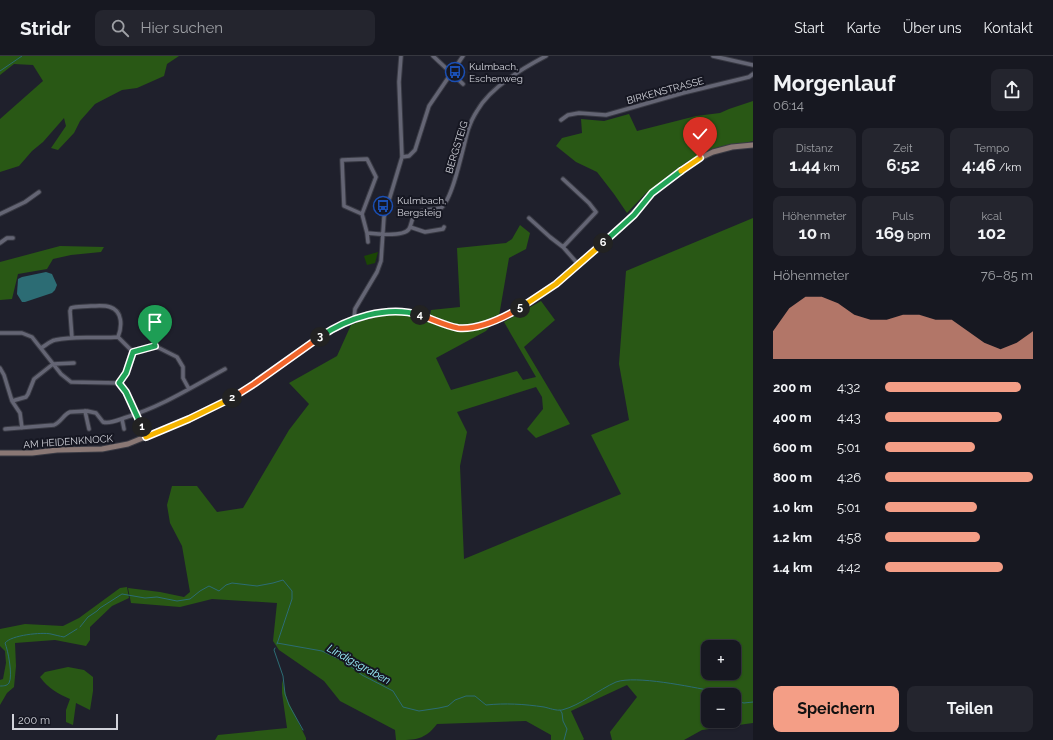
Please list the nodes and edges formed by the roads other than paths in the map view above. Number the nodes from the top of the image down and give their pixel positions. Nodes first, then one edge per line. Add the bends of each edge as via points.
1 (401, 56) edge
2 (433, 56) edge
3 (463, 56) edge
4 (546, 56) edge
5 (713, 56) edge
6 (753, 65) edge
7 (451, 72) junction
8 (753, 74) edge
9 (463, 84) dead end
10 (571, 111) dead end
11 (579, 113) junction
12 (561, 120) dead end
13 (753, 145) edge
14 (402, 157) junction
15 (563, 179) dead end
16 (39, 192) dead end
17 (0, 214) edge
18 (362, 214) junction
19 (529, 218) dead end
20 (444, 227) dead end
21 (410, 228) junction
22 (367, 233) junction
23 (382, 233) junction
24 (13, 238) dead end
25 (368, 242) dead end
26 (0, 243) edge
27 (564, 248) junction
28 (578, 264) junction
29 (354, 319) junction
30 (0, 332) edge
31 (72, 338) junction
32 (118, 338) junction
33 (41, 348) junction
34 (133, 352) junction
35 (74, 363) dead end
36 (54, 364) junction
37 (0, 368) edge
38 (225, 369) dead end
39 (119, 383) junction
40 (189, 389) junction
41 (12, 401) junction
42 (85, 411) junction
43 (137, 414) junction
44 (122, 419) junction
45 (22, 428) junction
46 (5, 429) dead end
47 (89, 429) dead end
48 (124, 429) dead end
49 (146, 437) junction
50 (0, 453) edge

1 - 14 street via 399,82
2 - 7 street
3 - 7 street
4 - 21 street, BERGSTEIG via 506,80 478,109 468,131 447,201 441,208 417,212
5 - 6 street
7 - 9 street
7 - 14 street via 429,106 415,150 409,156
8 - 11 street, BIRKENSTRASSE via 606,115
10 - 11 street, BIRKENSTRASSE
11 - 12 street, BIRKENSTRASSE via 568,115
13 - 28 street, AM HEIDENKNOCK via 714,152 676,174 652,193 622,226
14 - 23 street via 384,217
15 - 27 street via 596,212
16 - 17 street
18 - 18 street via 376,177 366,159 342,160 344,206
18 - 22 street
19 - 27 street
20 - 21 street via 425,232
21 - 23 street via 401,234
22 - 23 street
22 - 25 street
23 - 29 street via 381,261 355,309
24 - 26 street via 7,238
27 - 28 street
28 - 29 street, AM HEIDENKNOCK via 542,294 510,314 485,324 457,328 416,314 398,311
29 - 49 street, AM HEIDENKNOCK via 327,332 225,402
30 - 33 street via 27,334
31 - 32 street
31 - 32 street via 71,308 105,306 113,308 119,315 122,325
31 - 33 street via 52,341
32 - 34 street
33 - 36 street
34 - 39 street via 126,373
34 - 40 street via 155,346 176,357
35 - 36 street
36 - 39 street via 71,382
36 - 41 street via 34,379 26,397
37 - 41 street
38 - 40 street
39 - 43 street
40 - 43 street
41 - 45 street via 20,414
42 - 44 street via 96,413 106,422
42 - 45 street via 68,413 55,424
42 - 47 street
43 - 44 street
43 - 49 street
44 - 48 street
45 - 46 street
49 - 50 street, AM HEIDENKNOCK via 121,446 102,449

